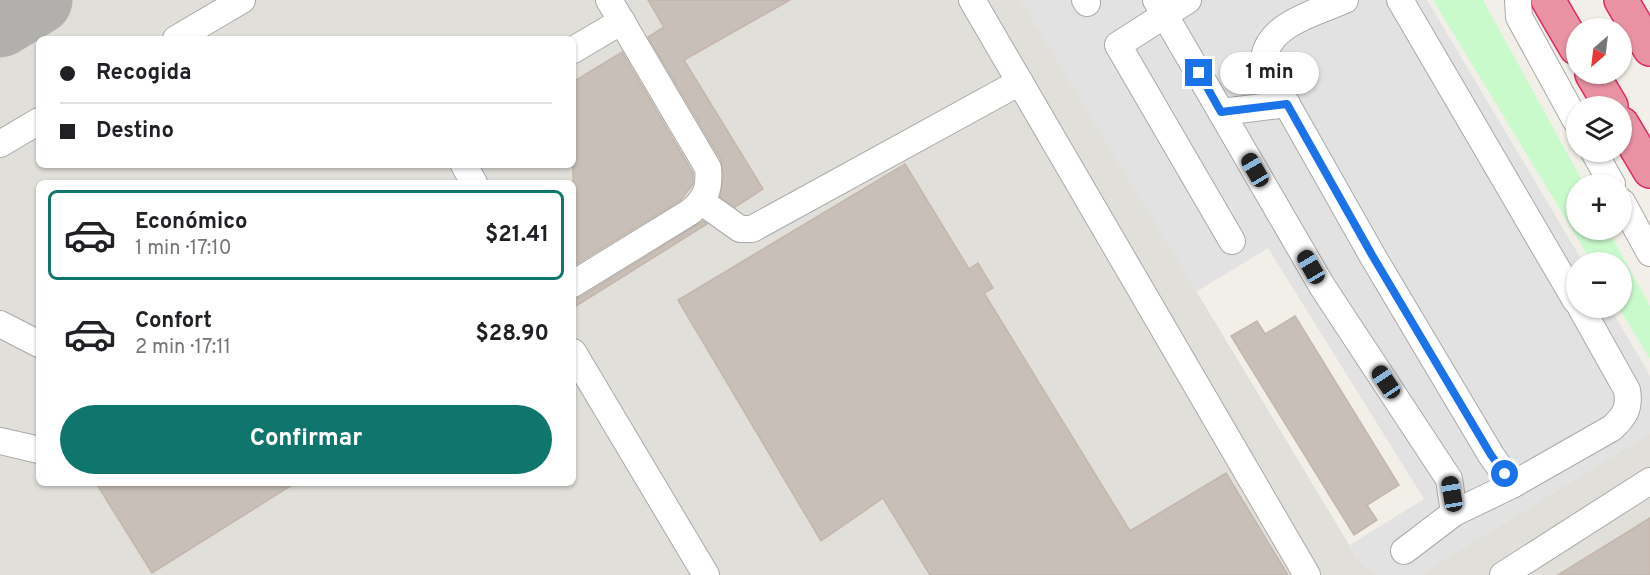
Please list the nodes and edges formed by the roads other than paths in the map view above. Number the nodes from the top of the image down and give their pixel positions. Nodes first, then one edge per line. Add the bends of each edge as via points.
1 (242, 0) edge
2 (972, 0) edge
3 (1188, 0) edge
4 (1345, 0) edge
5 (1400, 0) edge
6 (1518, 0) edge
7 (1548, 0) edge
8 (1621, 0) edge
9 (1160, 7) edge
10 (615, 10) edge
11 (1566, 31) edge
12 (181, 36) edge
13 (576, 47) edge
14 (1650, 49) edge
15 (1020, 82) junction
16 (1566, 103) edge
17 (1287, 104) junction
18 (1221, 112) junction
19 (36, 123) edge
20 (1632, 140) edge
21 (0, 144) edge
22 (1650, 171) edge
23 (702, 202) junction
24 (1632, 220) edge
25 (1232, 241) dead end
26 (1650, 253) edge
27 (576, 282) edge
28 (1566, 284) edge
29 (1587, 318) edge
30 (0, 324) edge
31 (36, 342) edge
32 (576, 357) edge
33 (0, 441) edge
34 (36, 449) edge
35 (1650, 481) edge
36 (1512, 484) junction
37 (1454, 513) junction
38 (1404, 551) dead end
39 (706, 575) edge
40 (1307, 575) edge
41 (1503, 575) edge

1 - 12 lane
2 - 15 lane
3 - 9 lane
4 - 17 lane via 1274,34 1264,53 1264,64
5 - 28 lane
6 - 16 lane via 1519,17
7 - 11 highway
8 - 14 highway
9 - 18 lane
9 - 25 lane via 1118,45
10 - 13 lane
10 - 23 lane via 708,168 710,185
15 - 23 lane via 752,229 740,229
15 - 40 lane
17 - 18 lane
17 - 36 lane via 1372,255
18 - 37 lane via 1322,286 1449,479
19 - 21 lane
20 - 22 highway
23 - 27 lane
24 - 26 lane
29 - 36 lane via 1624,384 1629,403 1625,416 1612,428
30 - 31 lane
32 - 39 lane
33 - 34 lane
35 - 41 lane
36 - 37 lane
37 - 38 lane

